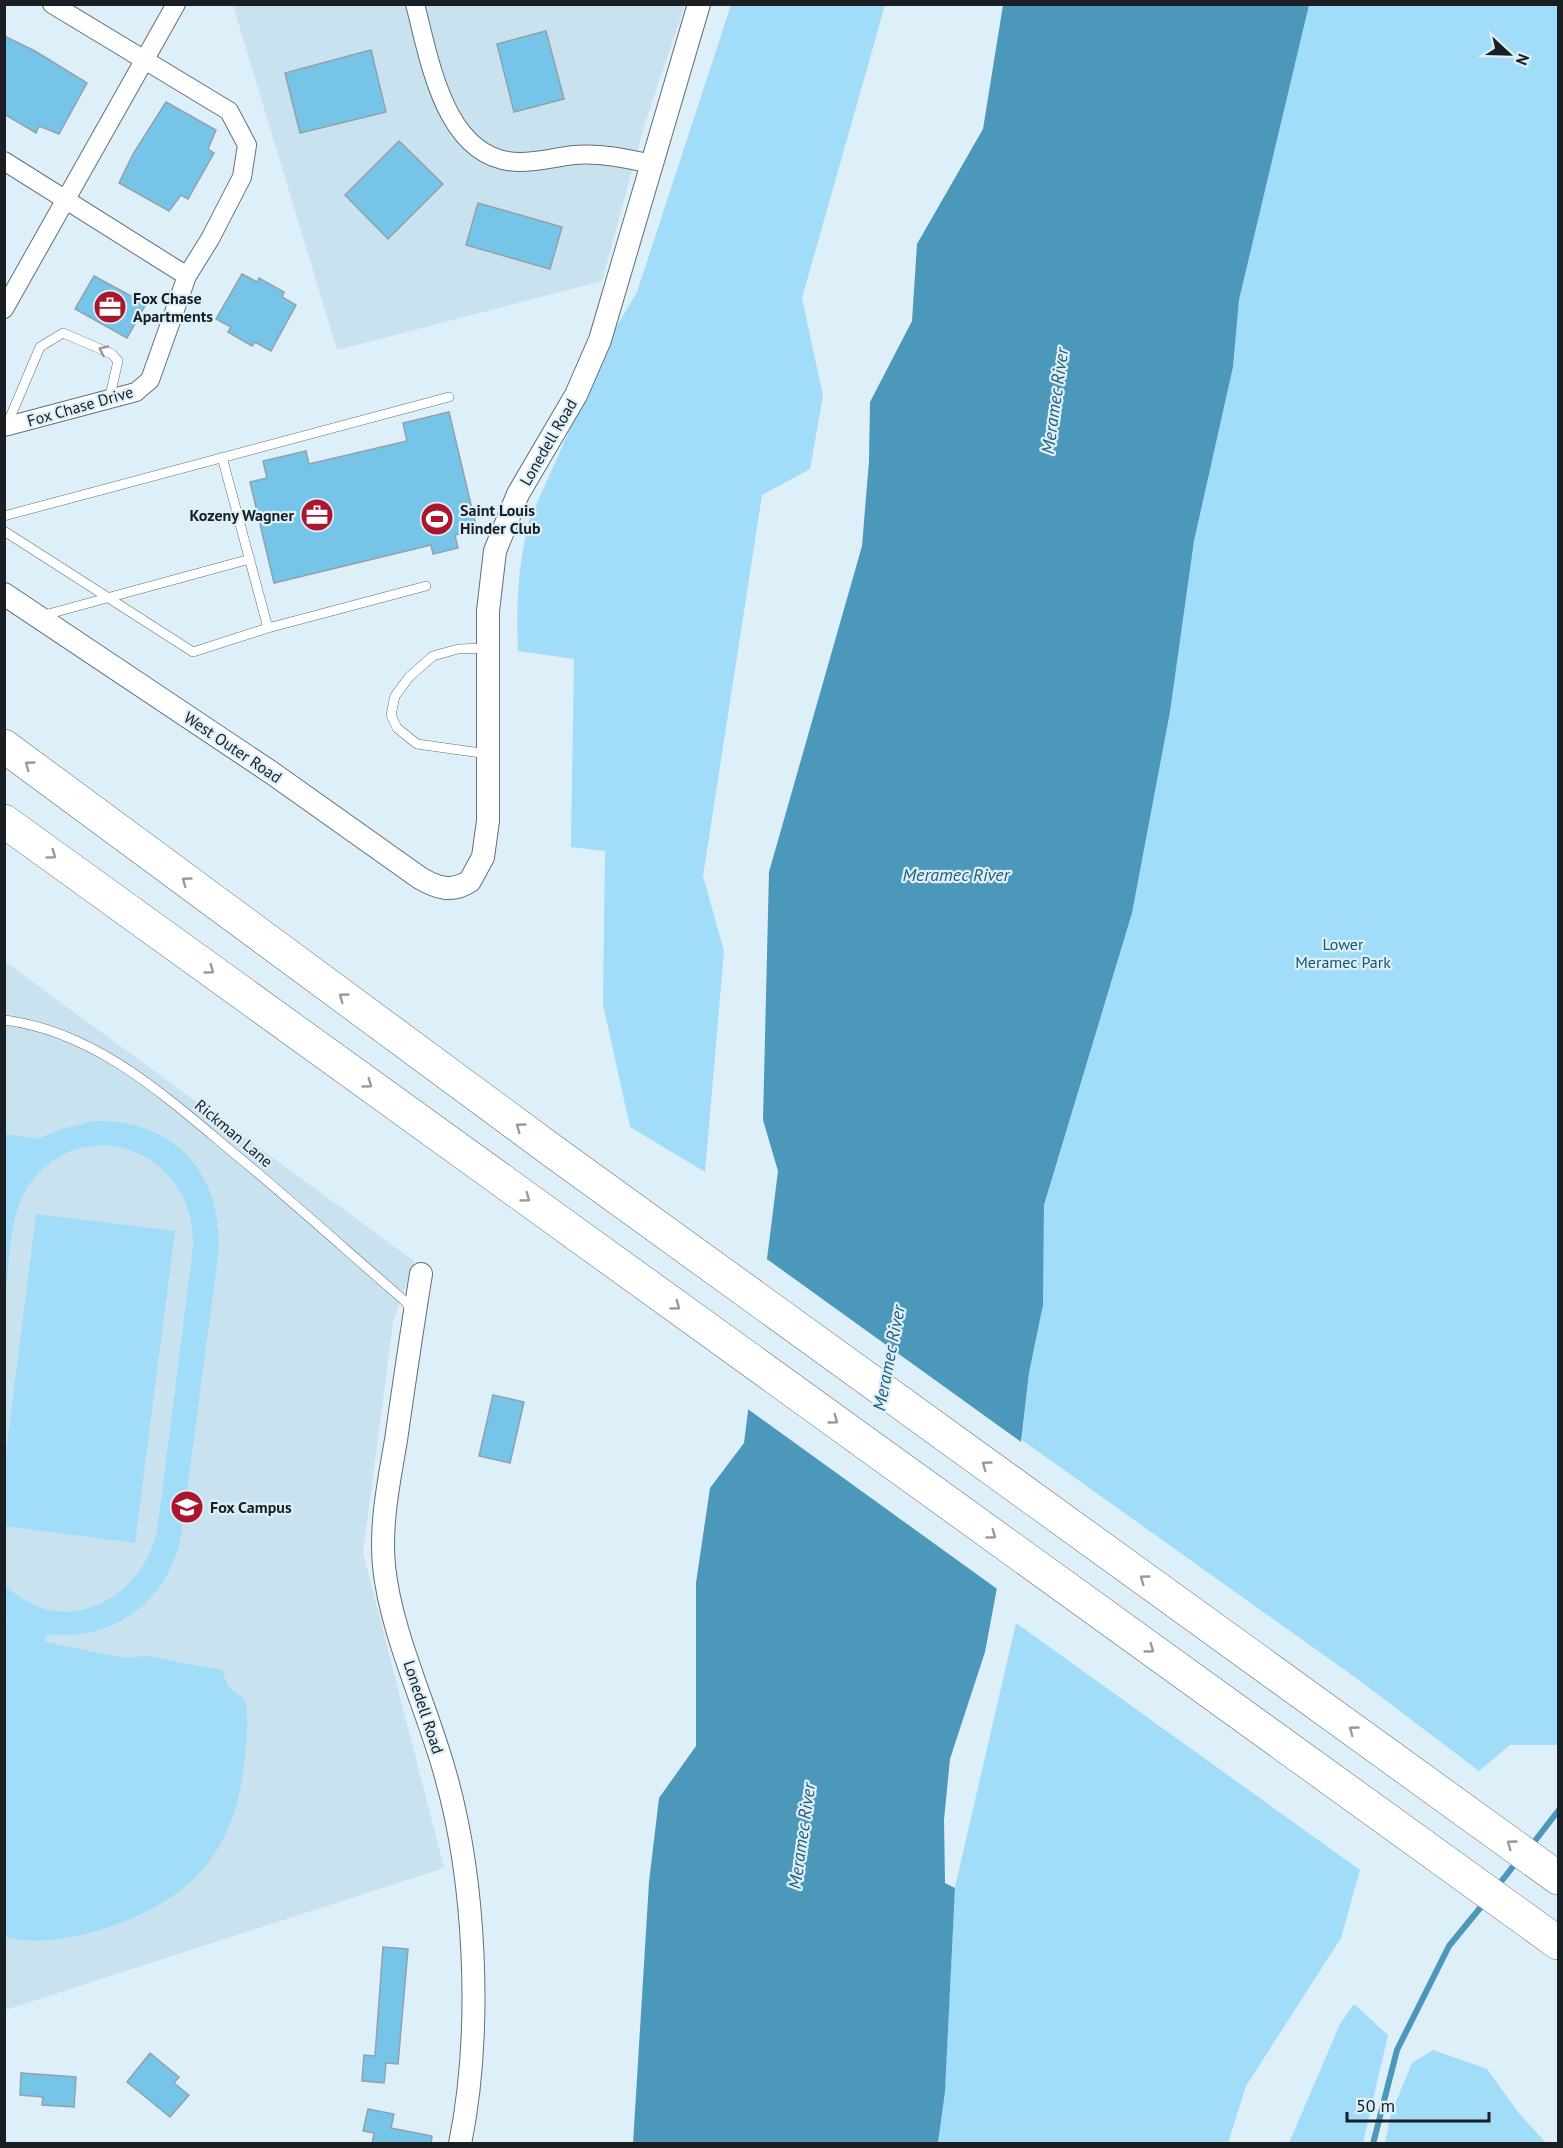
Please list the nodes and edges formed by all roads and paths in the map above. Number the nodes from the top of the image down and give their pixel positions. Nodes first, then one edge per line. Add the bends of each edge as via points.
1 (52, 4) edge
2 (176, 4) edge
3 (415, 4) edge
4 (699, 4) edge
5 (145, 60) junction
6 (4, 161) edge
7 (651, 164) junction
8 (67, 201) junction
9 (187, 276) junction
10 (4, 309) edge
11 (450, 397) dead end
12 (109, 400) junction
13 (5, 427) edge
14 (222, 458) junction
15 (4, 516) edge
16 (4, 531) edge
17 (250, 559) junction
18 (426, 586) dead end
19 (4, 594) edge
20 (108, 598) junction
21 (39, 616) junction
22 (268, 628) junction
23 (488, 648) junction
24 (4, 747) edge
25 (488, 754) junction
26 (4, 821) edge
27 (463, 885) joint
28 (4, 1020) edge
29 (421, 1274) dead end
30 (414, 1317) junction
31 (1558, 1878) edge
32 (1558, 1943) edge
33 (460, 2144) edge

1 - 5 street, Fox Chase Drive
2 - 5 street
3 - 7 street via 446,109 455,127 483,152 518,162 594,154
4 - 7 street, Lonedell Road
5 - 8 street
5 - 9 street, Fox Chase Drive via 229,111 247,145 242,177
6 - 8 street
7 - 23 street, Lonedell Road via 611,306 589,368 518,494 498,540 489,592
8 - 9 street
8 - 10 street
9 - 12 street, Fox Chase Drive via 150,380 136,392
11 - 14 lane
12 - 13 street, Fox Chase Drive
12 -> 13 lane via 118,361 112,354 63,333 40,347
14 - 15 lane
14 - 17 lane
16 - 20 lane
17 - 20 lane
17 - 22 lane
18 - 22 lane
19 - 21 street, West Outer Road
20 - 21 lane
20 - 22 lane via 193,652
21 - 27 street, West Outer Road via 420,878 440,888
23 - 25 street, Lonedell Road
23 - 25 lane via 458,649 433,656 395,696 391,715 398,728 417,744
31 -> 24 highway via 635,1211
25 - 27 street, Lonedell Road via 485,848 475,874
26 -> 32 highway
28 - 30 lane, Rickman Lane via 69,1036 106,1055 182,1110 405,1302
29 - 30 street, Lonedell Road
30 - 33 street, Lonedell Road via 382,1548 388,1596 444,1769 461,1848 471,1950 472,2026

